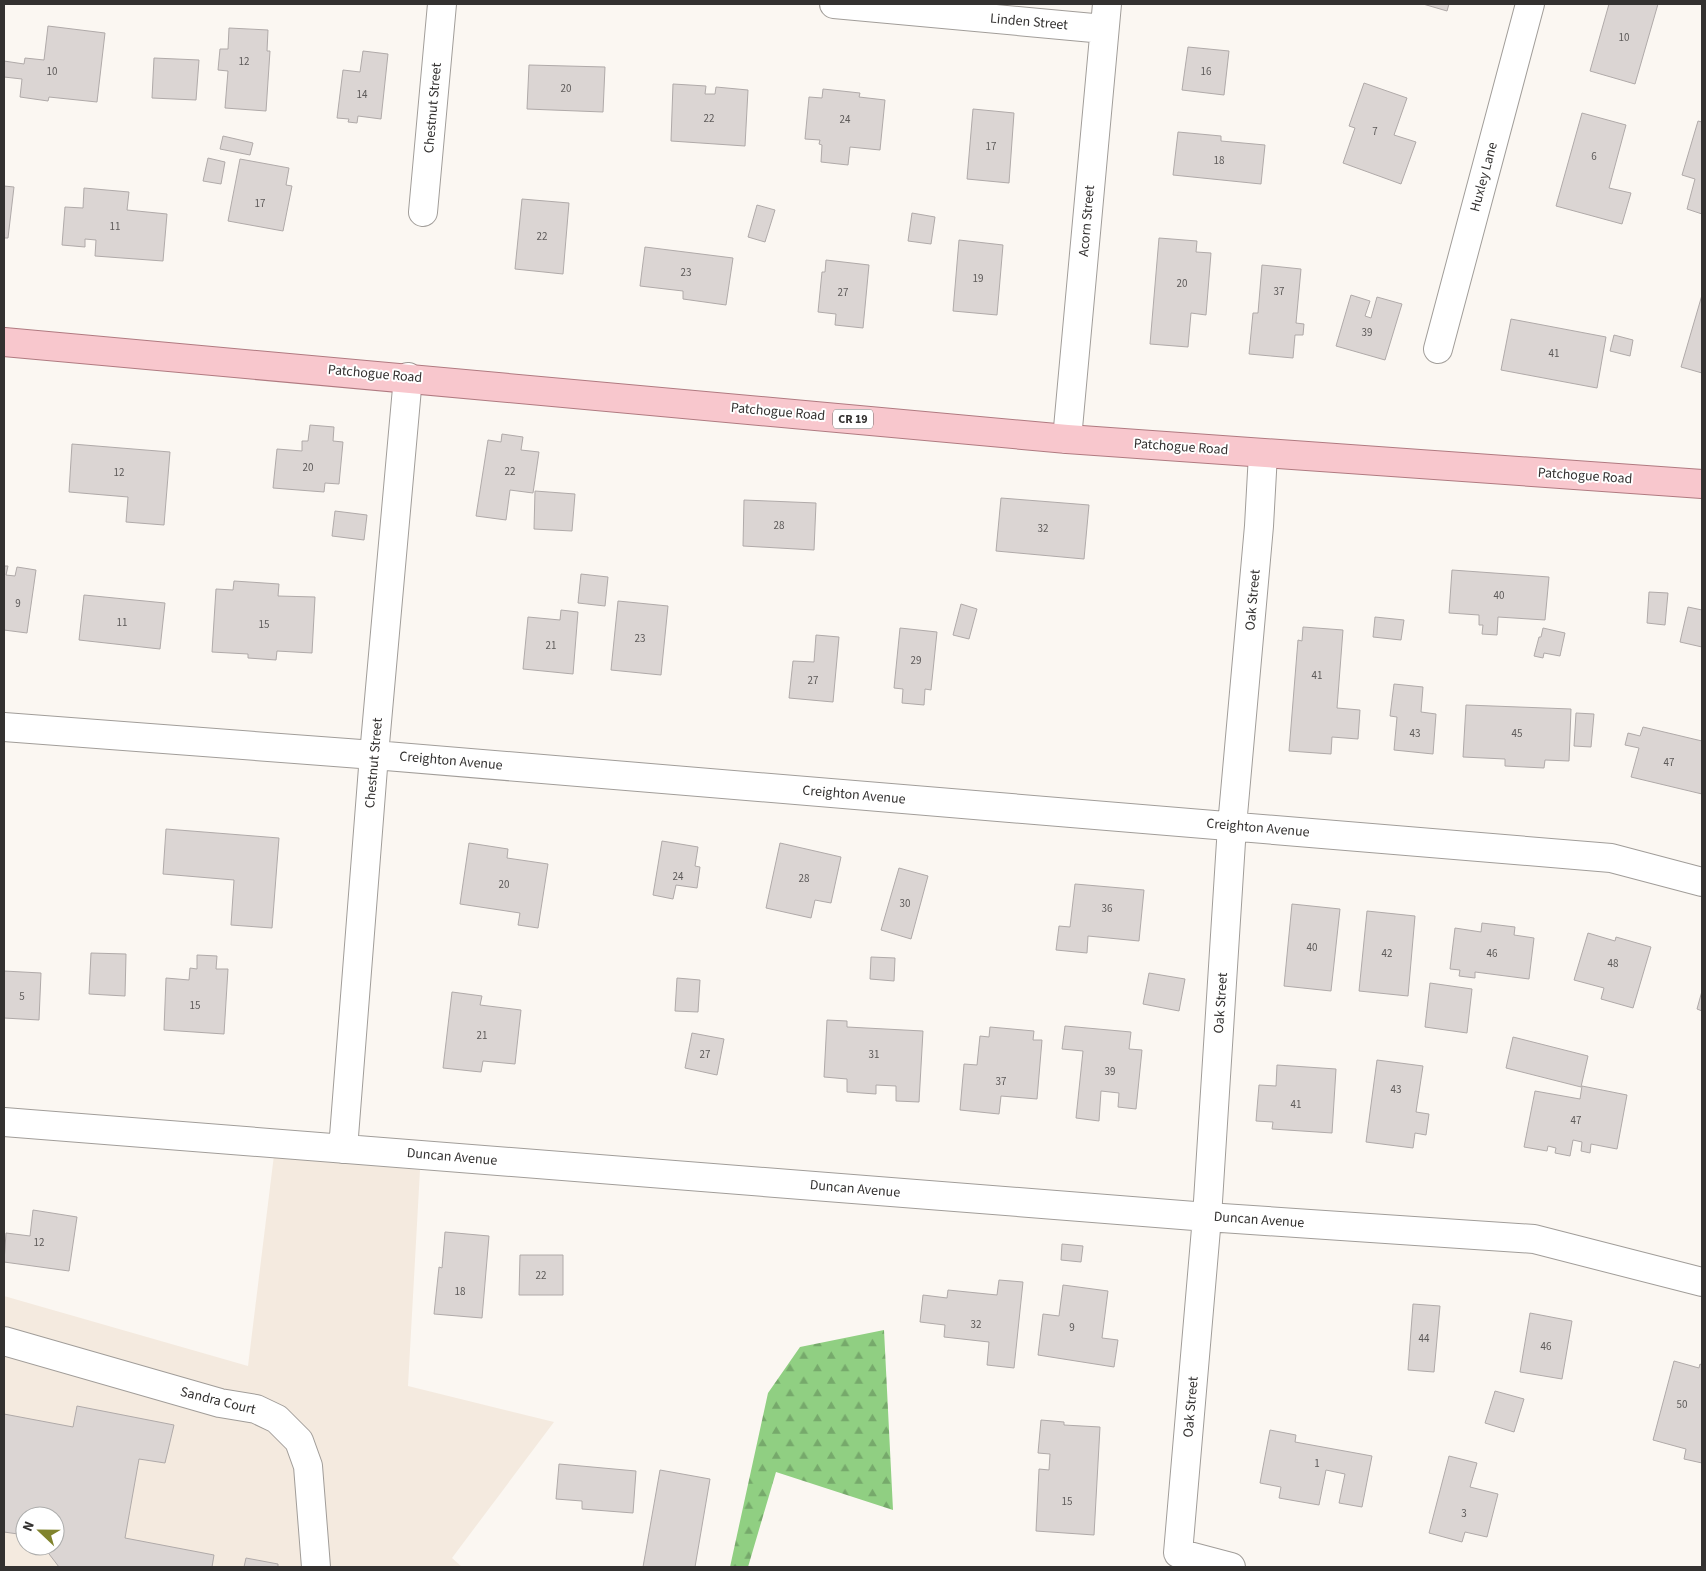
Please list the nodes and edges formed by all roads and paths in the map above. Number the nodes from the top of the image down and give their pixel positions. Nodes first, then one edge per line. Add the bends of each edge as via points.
1 (442, 4) edge
2 (834, 4) edge
3 (1530, 4) edge
4 (1106, 16) edge
5 (423, 212) dead end
6 (4, 342) edge
7 (1438, 349) dead end
8 (408, 377) junction
9 (1067, 439) junction
10 (1264, 454) junction
11 (1702, 484) edge
12 (4, 727) edge
13 (374, 755) junction
14 (1232, 826) junction
15 (1702, 882) edge
16 (4, 1122) edge
17 (343, 1149) junction
18 (1207, 1217) junction
19 (1702, 1282) edge
20 (4, 1341) edge
21 (316, 1567) edge
22 (1231, 1567) edge

1 - 5 street, Chestnut Street
2 - 4 street, Linden Street
3 - 7 street, Huxley Lane
4 - 9 street, Acorn Street
6 - 8 main road, Patchogue Road / CR 19
8 - 9 main road, Patchogue Road / CR 19
8 - 13 street, Chestnut Street
9 - 10 main road, Patchogue Road / CR 19
10 - 11 main road, Patchogue Road / CR 19
10 - 14 street, Oak Street
12 - 13 street, Creighton Avenue
13 - 14 street, Creighton Avenue
13 - 17 street, Chestnut Street
14 - 15 street, Creighton Avenue via 1611,858
14 - 18 street, Oak Street
16 - 17 street, Duncan Avenue
17 - 18 street, Duncan Avenue
18 - 19 street, Duncan Avenue via 1534,1238
18 - 22 street, Oak Street via 1178,1553
20 - 21 street, Sandra Court via 220,1403 256,1409 278,1419 299,1441 308,1466

